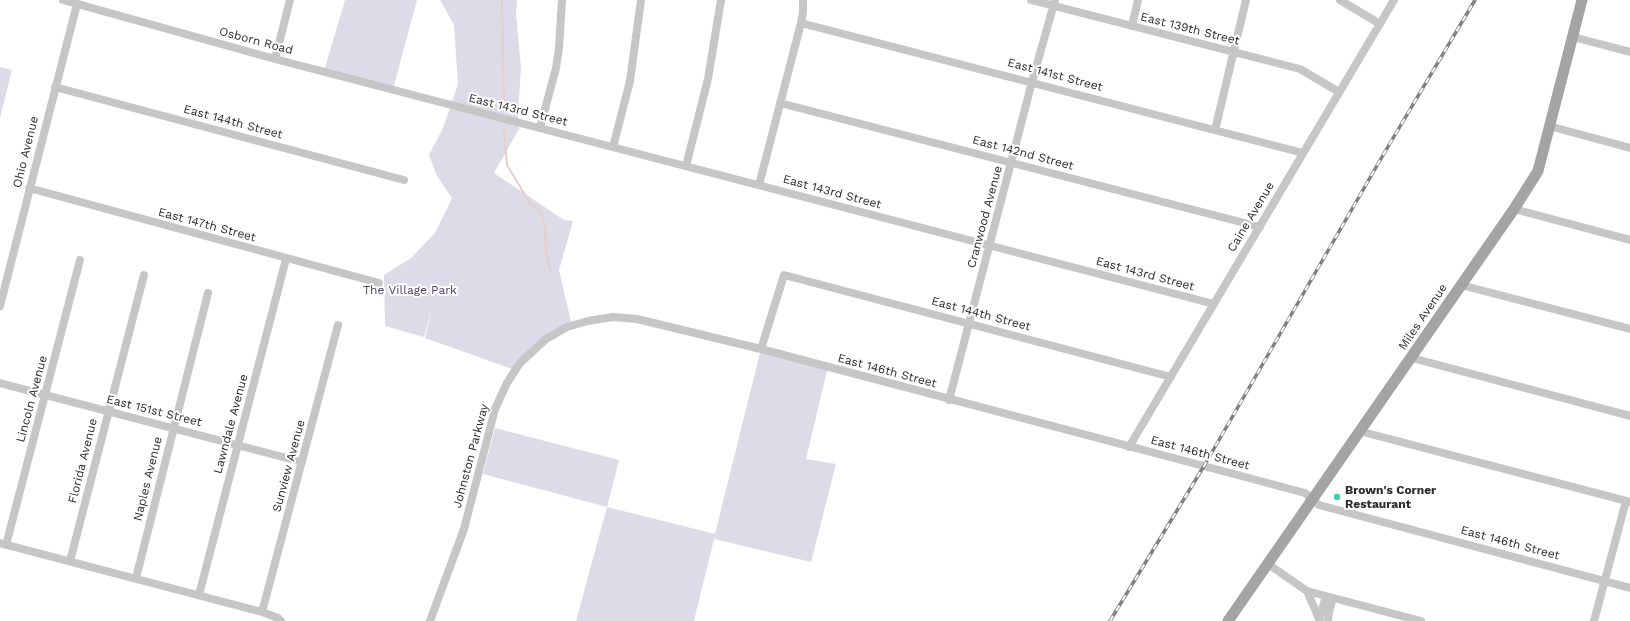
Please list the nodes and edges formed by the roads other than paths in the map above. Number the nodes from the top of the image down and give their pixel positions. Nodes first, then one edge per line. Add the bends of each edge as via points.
1 (63, 0) edge
2 (290, 0) edge
3 (562, 0) edge
4 (641, 0) edge
5 (721, 0) edge
6 (803, 0) edge
7 (1031, 0) edge
8 (1138, 0) edge
9 (1246, 0) edge
10 (1340, 0) edge
11 (1394, 0) edge
12 (1582, 0) edge
13 (1055, 3) edge
14 (77, 4) junction
15 (801, 23) junction
16 (1380, 24) junction
17 (1132, 26) junction
18 (1573, 37) junction
19 (1630, 52) edge
20 (1233, 53) junction
21 (275, 58) junction
22 (1032, 82) junction
23 (55, 86) junction
24 (1339, 92) junction
25 (444, 103) joint
26 (780, 103) junction
27 (1549, 126) junction
28 (540, 128) junction
29 (1216, 130) junction
30 (613, 147) junction
31 (1630, 148) edge
32 (1303, 153) junction
33 (1012, 162) junction
34 (686, 166) junction
35 (404, 180) dead end
36 (759, 185) junction
37 (29, 188) junction
38 (1514, 209) junction
39 (1260, 227) junction
40 (1630, 240) edge
41 (990, 245) junction
42 (286, 259) junction
43 (80, 260) dead end
44 (144, 275) dead end
45 (378, 283) dead end
46 (1460, 285) junction
47 (208, 293) dead end
48 (1, 301) edge
49 (1214, 304) junction
50 (969, 323) junction
51 (338, 325) dead end
52 (1630, 329) edge
53 (761, 349) junction
54 (1412, 358) junction
55 (1171, 377) junction
56 (0, 383) edge
57 (45, 395) junction
58 (949, 400) junction
59 (108, 412) junction
60 (1630, 416) edge
61 (174, 428) junction
62 (1359, 431) junction
63 (238, 445) junction
64 (1129, 447) junction
65 (302, 462) junction
66 (1313, 499) junction
67 (1628, 502) edge
68 (3, 544) edge
69 (70, 560) junction
70 (1268, 564) junction
71 (136, 578) junction
72 (1605, 581) junction
73 (1630, 588) edge
74 (1307, 590) junction
75 (199, 595) junction
76 (1330, 597) junction
77 (262, 612) junction
78 (280, 621) edge
79 (430, 621) edge
80 (1228, 621) edge
81 (1322, 621) edge
82 (1421, 621) edge
83 (1594, 621) edge

1 - 14 street, Osborn Road
2 - 21 street
3 - 28 street via 556,68
4 - 30 street via 630,81
5 - 34 street via 711,66
6 - 15 street
7 - 13 street, East 139th Street
8 - 17 street
9 - 20 street
10 - 16 street
11 - 16 street, Caine Avenue
12 - 18 main road, Miles Avenue
13 - 17 street, East 139th Street
13 - 22 street, Cranwood Avenue
14 - 21 street, Osborn Road
14 - 23 street, Ohio Avenue
15 - 22 street, East 141st Street
15 - 26 street
16 - 24 street, Caine Avenue
17 - 20 street, East 139th Street
18 - 19 street
18 - 27 main road, Miles Avenue
20 - 24 street, East 139th Street via 1300,69
20 - 29 street
21 - 25 street, Osborn Road
22 - 29 street, East 141st Street
22 - 33 street, Cranwood Avenue
23 - 35 street, East 144th Street
23 - 37 street, Ohio Avenue
24 - 32 street, Caine Avenue
25 - 28 street, East 143rd Street
26 - 33 street, East 142nd Street
26 - 36 street
27 - 31 street
27 - 38 main road, Miles Avenue via 1538,171
28 - 30 street, East 143rd Street
29 - 32 street, East 141st Street
30 - 34 street, East 143rd Street
32 - 39 street, Caine Avenue
33 - 39 street, East 142nd Street
33 - 41 street, Cranwood Avenue
34 - 36 street, East 143rd Street
36 - 41 street, East 143rd Street
37 - 42 street, East 147th Street
37 - 48 street, Ohio Avenue
38 - 40 street
38 - 46 main road, Miles Avenue
39 - 49 street, Caine Avenue
41 - 49 street, East 143rd Street
41 - 50 street, Cranwood Avenue
42 - 45 street, East 147th Street
42 - 63 street, Lawndale Avenue
43 - 57 street, Lincoln Avenue
44 - 59 street, Florida Avenue
46 - 52 street
46 - 54 main road, Miles Avenue
47 - 61 street, Naples Avenue
49 - 55 street, Caine Avenue
50 - 53 street, East 144th Street via 784,275
50 - 55 street, East 144th Street
50 - 58 street, Cranwood Avenue
51 - 65 street, Sunview Avenue
53 - 58 street, East 146th Street
53 - 79 street, Johnston Parkway via 637,320 613,317 567,327 546,339 520,363 495,409 464,529
54 - 60 street
54 - 62 main road, Miles Avenue
55 - 64 street, Caine Avenue
56 - 57 street, East 151st Street
57 - 59 street, East 151st Street
57 - 68 street, Lincoln Avenue
58 - 64 street, East 146th Street
59 - 61 street, East 151st Street
59 - 69 street, Florida Avenue
61 - 63 street, East 151st Street
61 - 71 street, Naples Avenue
62 - 66 main road, Miles Avenue
62 - 67 street
63 - 65 street, East 151st Street
63 - 75 street, Lawndale Avenue
64 - 66 street, East 146th Street via 1305,493
65 - 77 street, Sunview Avenue
66 - 70 main road, Miles Avenue
66 - 72 street, East 146th Street via 1319,505
67 - 72 street
68 - 69 street
69 - 71 street
70 - 74 street
70 - 80 main road, Miles Avenue
71 - 75 street
72 - 73 street, East 146th Street
72 - 83 street
74 - 76 street
74 - 81 street
75 - 77 street
76 - 81 street via 1329,612
76 - 82 street
77 - 78 street

